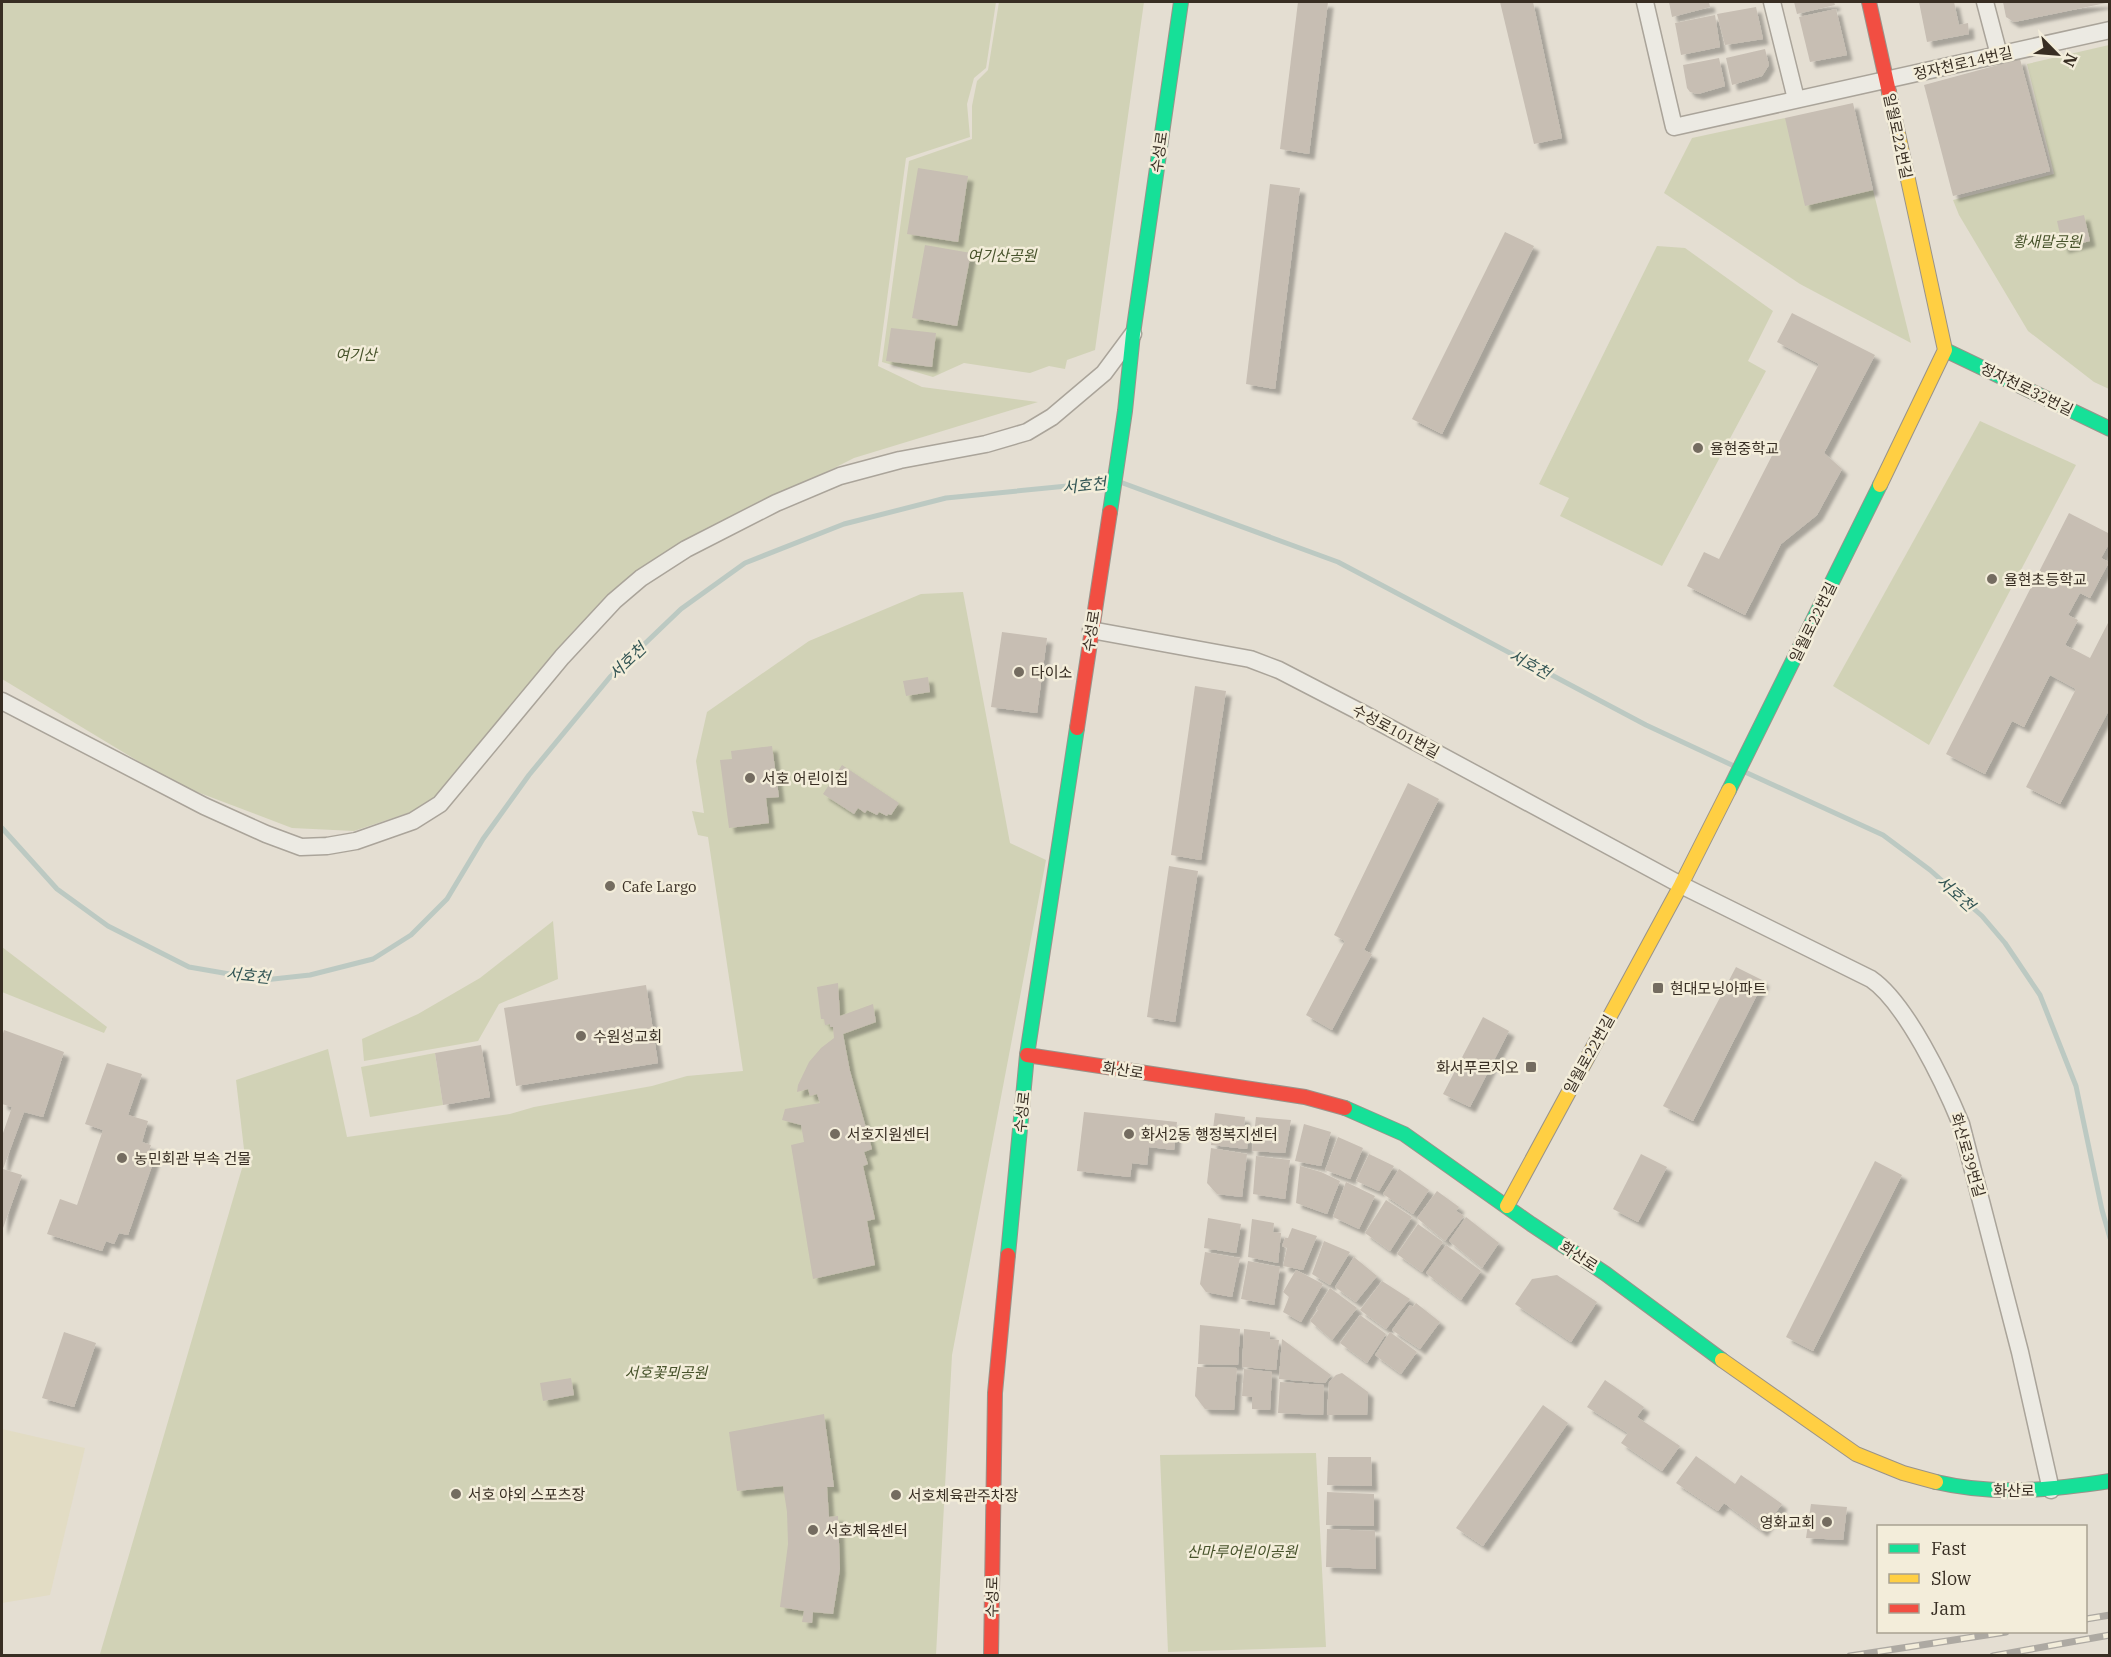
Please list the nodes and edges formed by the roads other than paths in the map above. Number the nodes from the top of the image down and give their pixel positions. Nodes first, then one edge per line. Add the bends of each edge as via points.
1 (1181, 2) edge
2 (1645, 2) edge
3 (1772, 2) edge
4 (1869, 2) edge
5 (1985, 2) edge
6 (2109, 30) edge
7 (1999, 55) junction
8 (1886, 80) junction
9 (1796, 99) junction
10 (1133, 334) junction
11 (1945, 350) junction
12 (2109, 429) edge
13 (1091, 630) junction
14 (2, 702) edge
15 (1681, 885) junction
16 (1027, 1055) junction
17 (1507, 1206) junction
18 (2109, 1481) edge
19 (2051, 1490) junction
20 (991, 1656) edge

1 - 10 street, 수성로
2 - 9 street, 정자천로14번길 via 1674,127
3 - 9 street
4 - 8 street, 일월로22번길
5 - 7 street
6 - 7 street, 정자천로14번길
7 - 8 street, 정자천로14번길
8 - 9 street, 정자천로14번길
8 - 11 street, 일월로22번길
10 - 13 street, 수성로
10 - 14 street via 1104,373 1052,417 1027,432 840,476 776,503 686,549 641,578 562,657 440,804 412,821 356,841 301,847 266,834
11 - 12 street, 정자천로32번길
11 - 15 street, 일월로22번길
13 - 15 street, 수성로101번길 via 1265,664
13 - 16 street, 수성로
15 - 17 street, 일월로22번길
15 - 19 street, 화산로39번길 via 1871,979 1891,997 1912,1029 1961,1124
16 - 17 street, 화산로 via 1263,1090 1343,1107 1404,1134
16 - 20 street, 수성로 via 995,1393
17 - 19 street, 화산로 via 1856,1454 1887,1469 1954,1487
18 - 19 street, 화산로

